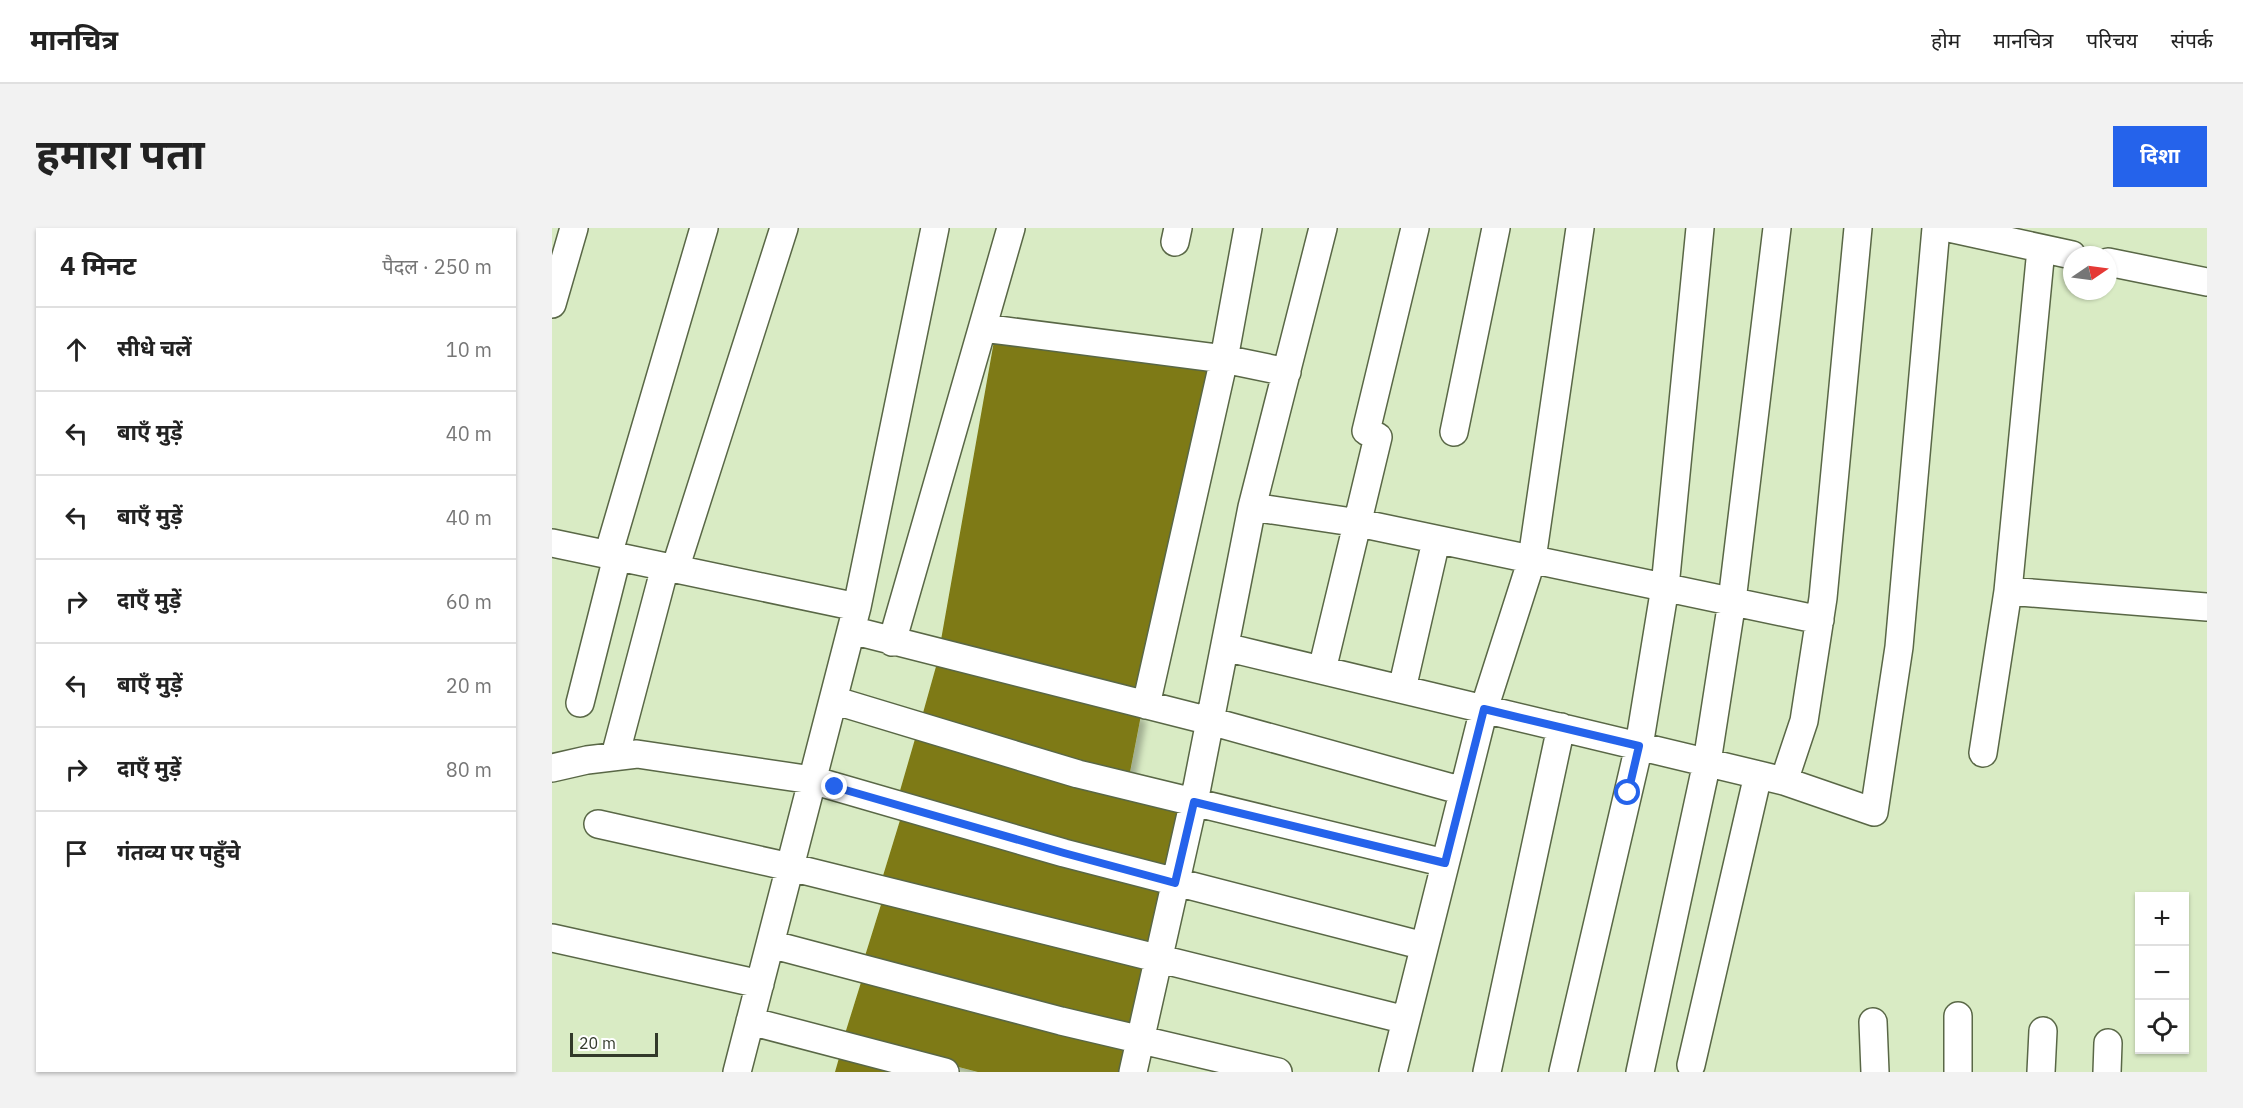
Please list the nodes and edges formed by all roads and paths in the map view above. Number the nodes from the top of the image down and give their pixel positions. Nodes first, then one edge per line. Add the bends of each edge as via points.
1 (574, 228) edge
2 (704, 228) edge
3 (784, 228) edge
4 (935, 228) edge
5 (1011, 228) edge
6 (1248, 228) edge
7 (1323, 228) edge
8 (1415, 228) edge
9 (1496, 228) edge
10 (1580, 228) edge
11 (1700, 228) edge
12 (1777, 228) edge
13 (1858, 228) edge
14 (1936, 228) edge
15 (1949, 228) edge
16 (2041, 249) junction
17 (2063, 253) edge
18 (2117, 264) edge
19 (2207, 282) edge
20 (552, 304) edge
21 (983, 328) junction
22 (1224, 359) junction
23 (1287, 372) junction
24 (1454, 432) dead end
25 (1252, 507) junction
26 (1359, 523) junction
27 (1436, 541) junction
28 (552, 543) edge
29 (613, 556) junction
30 (1532, 559) junction
31 (670, 568) junction
32 (1665, 587) junction
33 (2008, 591) junction
34 (1732, 602) junction
35 (2207, 607) edge
36 (854, 619) junction
37 (1820, 620) junction
38 (892, 642) junction
39 (1225, 646) junction
40 (1322, 670) junction
41 (1402, 689) junction
42 (833, 700) junction
43 (580, 703) dead end
44 (1146, 705) junction
45 (1484, 709) junction
46 (1210, 721) junction
47 (1561, 727) junction
48 (1639, 746) junction
49 (1983, 753) dead end
50 (615, 756) junction
51 (1707, 762) junction
52 (552, 768) edge
53 (1758, 775) junction
54 (812, 780) junction
55 (1784, 781) junction
56 (1463, 791) junction
57 (1194, 802) junction
58 (598, 824) dead end
59 (1445, 863) junction
60 (790, 867) junction
61 (1175, 883) junction
62 (552, 939) edge
63 (770, 944) junction
64 (1424, 946) junction
65 (1159, 957) junction
66 (760, 984) junction
67 (1958, 1016) dead end
68 (1406, 1020) junction
69 (750, 1021) junction
70 (1873, 1022) dead end
71 (2043, 1031) dead end
72 (1140, 1041) junction
73 (2108, 1043) dead end
74 (1691, 1065) dead end
75 (737, 1072) edge
76 (945, 1072) edge
77 (1133, 1072) edge
78 (1278, 1072) edge
79 (1393, 1072) edge
80 (1487, 1072) edge
81 (1563, 1072) edge
82 (1641, 1072) edge
83 (1875, 1072) edge
84 (1958, 1072) edge
85 (2041, 1072) edge
86 (2107, 1072) edge

1 - 20 street
2 - 29 street
3 - 31 street
4 - 36 street
5 - 21 street
6 - 22 street
7 - 23 street
8 - 26 street via 1366,431 1378,437
9 - 24 street
10 - 30 street
11 - 32 street
12 - 34 street
13 - 37 street
14 - 55 street via 1899,647 1874,812
15 - 16 street
16 - 17 street
16 - 33 street
18 - 19 street
21 - 22 street
21 - 38 street
22 - 23 street
22 - 44 street
23 - 25 street
25 - 26 street
25 - 39 street
26 - 27 street
26 - 40 street
27 - 30 street
27 - 41 street
28 - 29 street
29 - 31 street
29 - 43 street
30 - 32 street
30 - 45 street
31 - 36 street
31 - 50 street
32 - 34 street
32 - 48 street
33 - 35 street
33 - 49 street
34 - 37 street
34 - 51 street
36 - 38 street
36 - 42 street
37 - 55 street via 1804,720
38 - 44 street
39 - 40 street
39 - 46 street
40 - 41 street
41 - 45 street
42 - 54 street
42 - 57 street via 1078,774
44 - 46 street
45 - 47 street
45 - 56 street
46 - 56 street
46 - 57 street
47 - 48 street
47 - 80 street
48 - 51 street
48 - 81 street
50 - 52 street
50 - 54 street via 637,754
51 - 53 street
51 - 82 street
53 - 55 street
53 - 74 street
54 - 60 street
54 - 61 street
56 - 59 street
57 - 59 street
57 - 61 street
58 - 60 street
59 - 64 street
60 - 63 street
60 - 65 street
61 - 64 street
61 - 65 street
62 - 66 street
63 - 66 street
63 - 72 street
64 - 68 street
65 - 68 street
65 - 72 street
66 - 69 street
67 - 84 street
68 - 79 street
69 - 75 street
69 - 76 street
70 - 83 street
71 - 85 street
72 - 77 street
72 - 78 street
73 - 86 street

